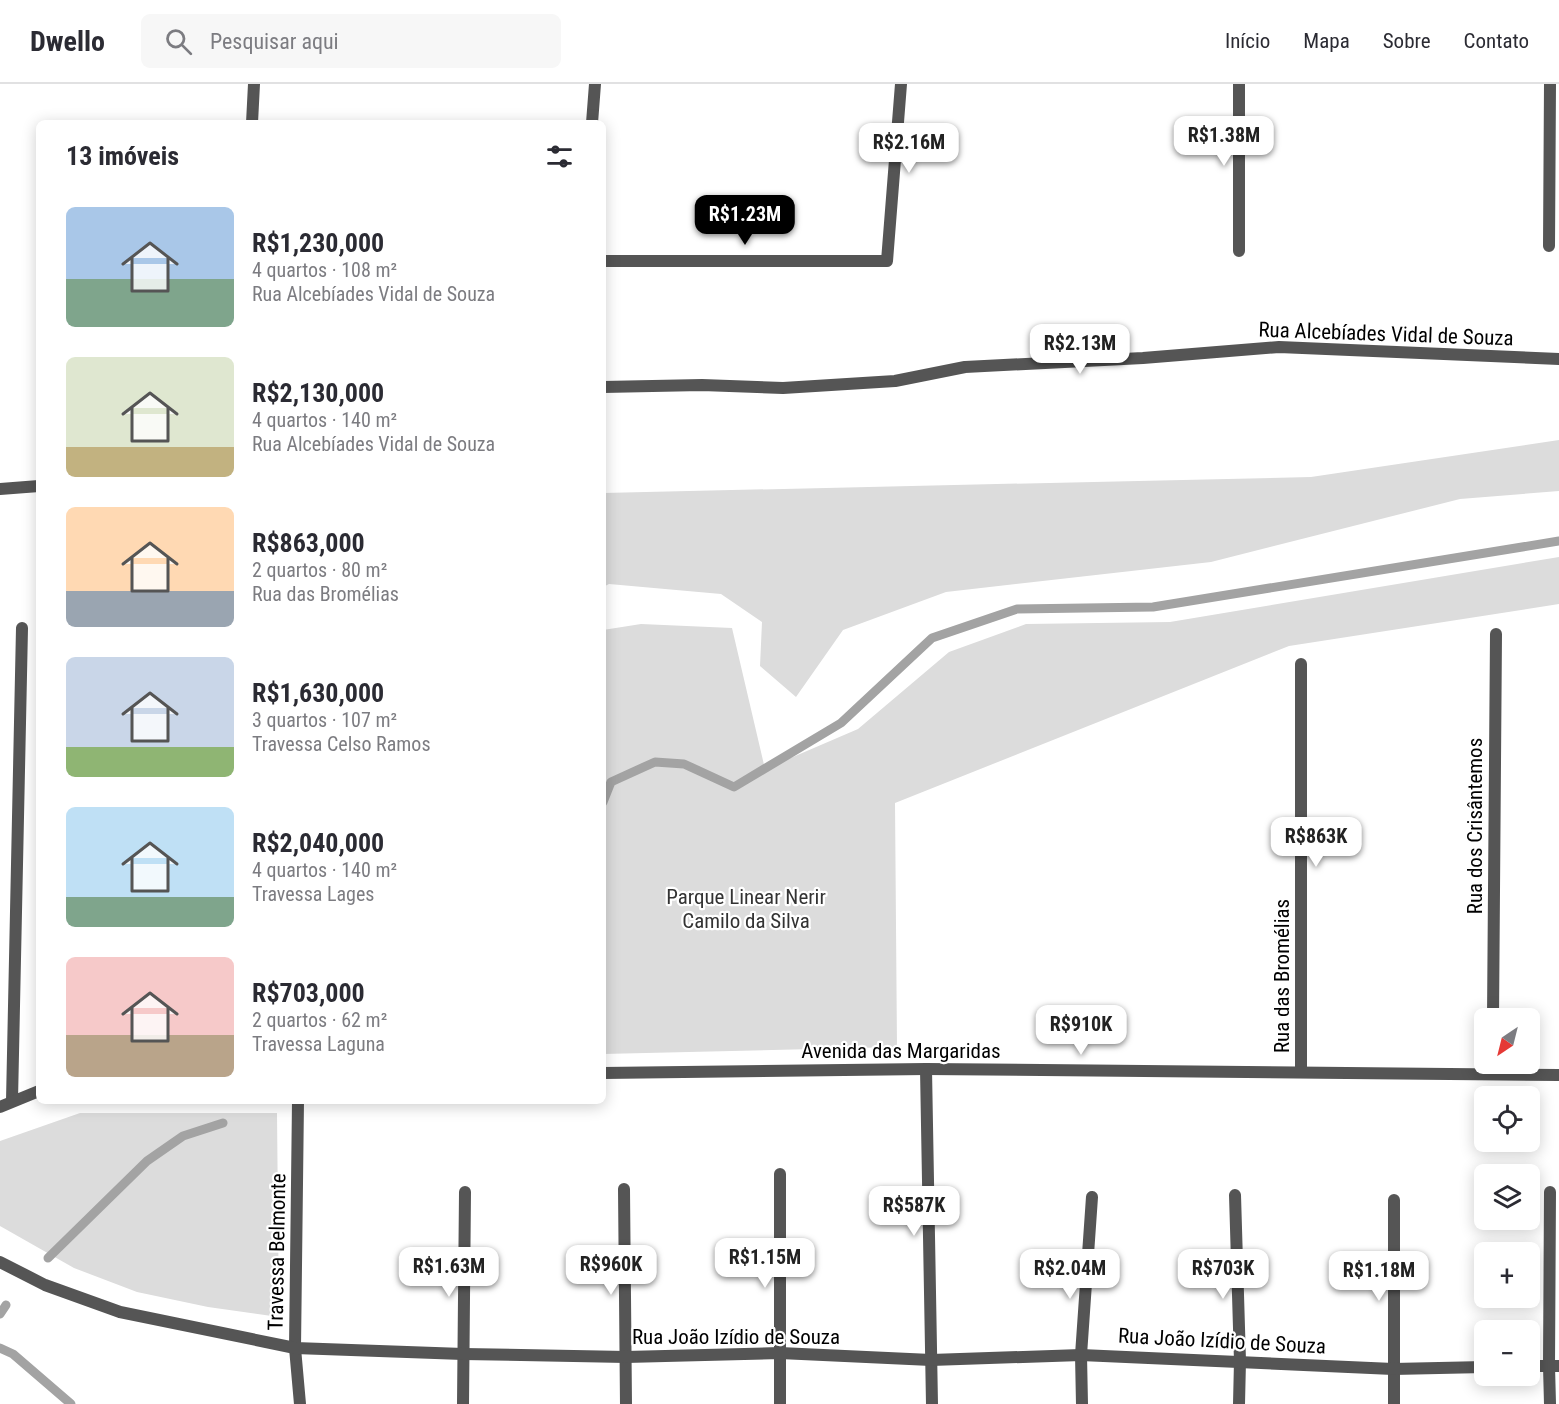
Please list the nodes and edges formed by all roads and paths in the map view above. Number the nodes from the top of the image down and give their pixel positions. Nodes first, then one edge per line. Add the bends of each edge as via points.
1 (254, 84) edge
2 (595, 84) edge
3 (901, 84) edge
4 (1239, 84) edge
5 (1550, 84) edge
6 (252, 120) edge
7 (592, 120) edge
8 (1549, 246) dead end
9 (1239, 251) dead end
10 (606, 261) edge
11 (1559, 359) edge
12 (606, 387) edge
13 (36, 486) edge
14 (0, 489) edge
15 (22, 628) dead end
16 (1496, 634) dead end
17 (1301, 664) dead end
18 (1493, 1008) edge
19 (927, 1069) junction
20 (1474, 1069) edge
21 (1301, 1072) junction
22 (606, 1073) edge
23 (1540, 1073) edge
24 (1559, 1075) edge
25 (36, 1092) edge
26 (12, 1101) junction
27 (298, 1104) edge
28 (0, 1107) edge
29 (780, 1174) dead end
30 (624, 1188) dead end
31 (465, 1192) dead end
32 (1550, 1192) dead end
33 (1235, 1195) dead end
34 (1092, 1197) dead end
35 (1394, 1200) dead end
36 (0, 1262) edge
37 (295, 1348) junction
38 (780, 1353) junction
39 (463, 1354) junction
40 (1081, 1355) junction
41 (626, 1358) junction
42 (931, 1360) junction
43 (1240, 1361) junction
44 (1554, 1366) edge
45 (1474, 1367) edge
46 (1394, 1369) junction
47 (300, 1404) edge
48 (463, 1404) edge
49 (626, 1404) edge
50 (780, 1404) edge
51 (932, 1404) edge
52 (1082, 1404) edge
53 (1239, 1404) edge
54 (1394, 1404) edge
55 (1550, 1404) edge

1 - 6 street
2 - 7 street
3 - 10 street via 887,261
4 - 9 street
5 - 8 street
11 - 12 street, Rua Alcebíades Vidal de Souza via 1279,347 965,367 895,381 783,388
13 - 14 street
15 - 26 street
16 - 18 street, Rua dos Crisântemos
17 - 21 street, Rua das Bromélias
19 - 21 street, Avenida das Margaridas
19 - 22 street, Avenida das Margaridas
19 - 42 street
20 - 21 street, Avenida das Margaridas
23 - 24 street, Avenida das Margaridas
25 - 26 street
26 - 28 street
27 - 37 street, Travessa Belmonte
29 - 38 street
30 - 41 street
31 - 39 street
32 - 44 street
33 - 43 street
34 - 40 street
35 - 46 street
36 - 37 street, Rua João Izídio de Souza via 45,1285 120,1312
37 - 39 street, Rua João Izídio de Souza
37 - 47 street, Travessa Belmonte
38 - 41 street, Rua João Izídio de Souza
38 - 42 street, Rua João Izídio de Souza
38 - 50 street
39 - 41 street, Rua João Izídio de Souza
39 - 48 street
40 - 42 street, Rua João Izídio de Souza
40 - 43 street, Rua João Izídio de Souza
40 - 52 street
41 - 49 street
42 - 51 street
43 - 46 street, Rua João Izídio de Souza
43 - 53 street
44 - 55 street
45 - 46 street, Rua João Izídio de Souza
46 - 54 street

